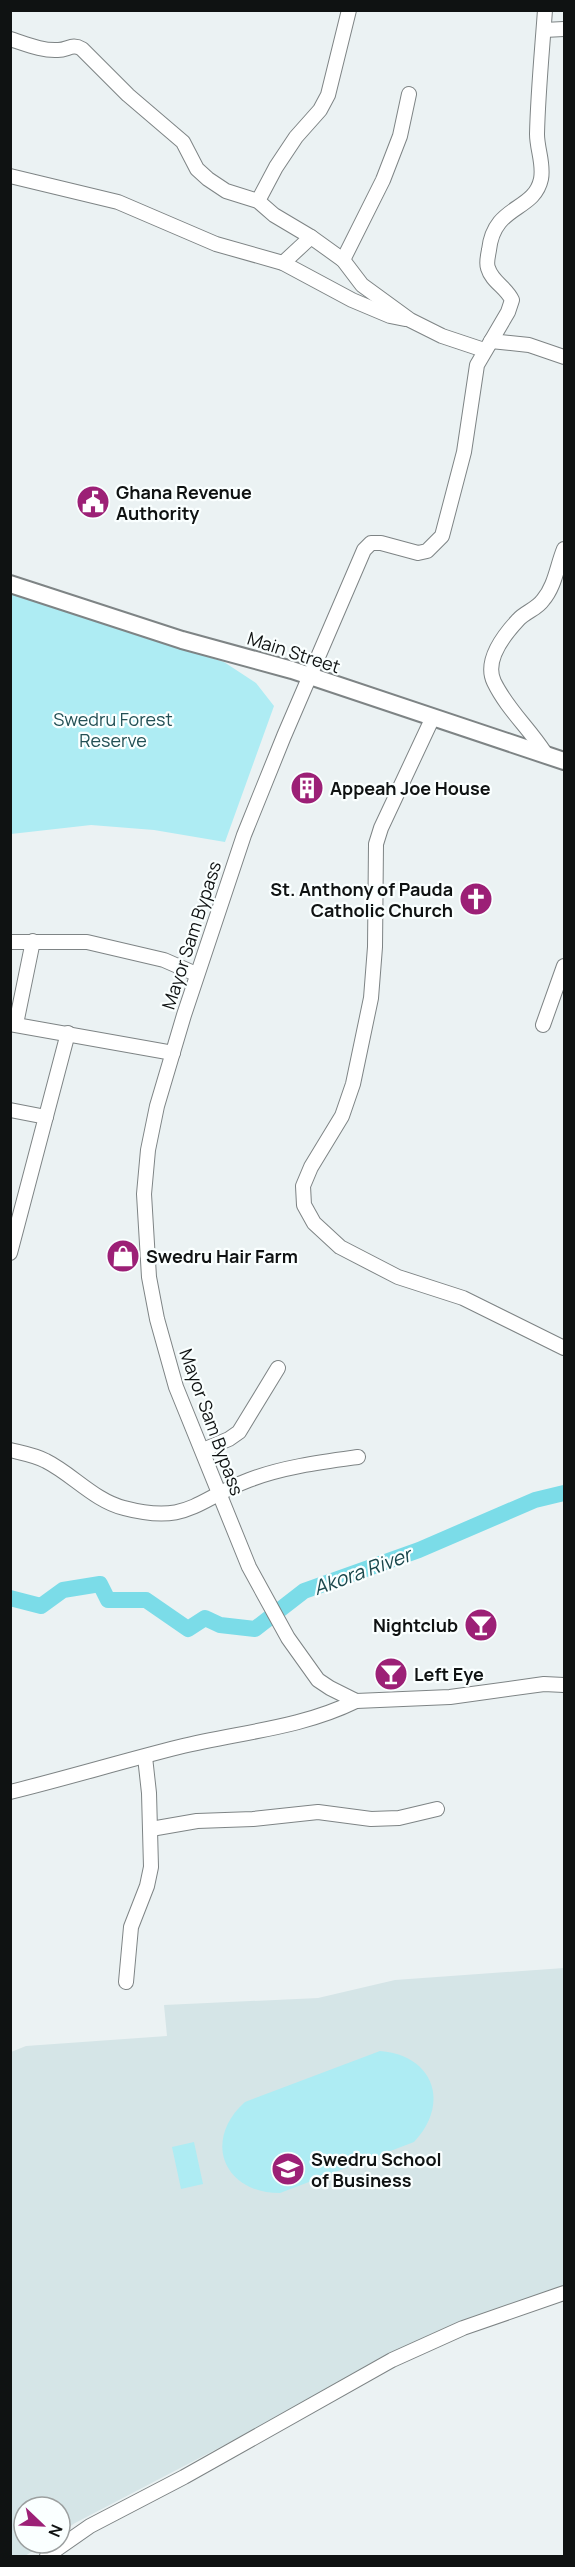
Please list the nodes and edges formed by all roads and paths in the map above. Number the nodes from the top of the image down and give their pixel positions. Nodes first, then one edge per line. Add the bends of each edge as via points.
1 (349, 10) edge
2 (545, 10) edge
3 (544, 30) junction
4 (564, 30) edge
5 (10, 39) edge
6 (409, 94) dead end
7 (10, 176) edge
8 (258, 201) junction
9 (311, 237) junction
10 (343, 260) junction
11 (283, 263) junction
12 (411, 320) junction
13 (488, 346) junction
14 (564, 357) edge
15 (564, 549) edge
16 (10, 584) edge
17 (310, 677) junction
18 (433, 717) junction
19 (545, 753) junction
20 (564, 760) edge
21 (33, 941) junction
22 (10, 942) edge
23 (564, 966) edge
24 (196, 974) junction
25 (13, 1024) edge
26 (543, 1025) dead end
27 (68, 1034) junction
28 (172, 1053) junction
29 (10, 1110) edge
30 (46, 1117) junction
31 (10, 1253) edge
32 (564, 1348) edge
33 (278, 1368) dead end
34 (10, 1450) edge
35 (203, 1450) junction
36 (358, 1457) dead end
37 (219, 1495) junction
38 (564, 1685) edge
39 (356, 1701) junction
40 (145, 1757) junction
41 (10, 1792) edge
42 (437, 1809) dead end
43 (151, 1829) junction
44 (126, 1983) dead end
45 (564, 2293) edge
46 (47, 2556) edge

1 - 8 street via 328,94 276,167
2 - 3 street
3 - 4 street
3 - 13 street via 538,77 541,180 534,193 495,227 487,266 493,280 507,289 512,300
5 - 8 street via 37,48 81,49 183,142 197,169 208,179 226,191
6 - 10 street via 400,136 383,180
7 - 11 street via 118,202 216,244
8 - 9 street
9 - 10 street
9 - 11 street
10 - 12 street via 362,285
11 - 12 street via 352,300
12 - 13 street via 442,336
13 - 14 street via 529,345
13 - 17 street, Mayor Sam Bypass via 477,365 464,452 441,536 427,551 418,553 381,543 371,543 364,550
15 - 19 street via 554,583 543,601 519,619 495,652 491,665 492,679 508,707
16 - 17 main road, Main Street
17 - 18 main road, Main Street
17 - 24 street, Mayor Sam Bypass via 243,835
18 - 19 main road, Main Street
18 - 32 street via 376,844 371,998 353,1084 342,1116 303,1186 304,1205 314,1223 340,1247 398,1276 463,1298
19 - 20 main road, Main Street
21 - 22 street
21 - 24 street via 87,942 164,960
21 - 25 street
23 - 26 street
24 - 28 street, Mayor Sam Bypass
25 - 27 street
27 - 28 street
27 - 30 street
28 - 35 street, Mayor Sam Bypass via 148,1150 144,1194 149,1277 176,1387
29 - 30 street
30 - 31 street
33 - 35 street via 239,1432
34 - 37 street via 45,1460 120,1507 146,1513 170,1514
35 - 37 street, Mayor Sam Bypass
36 - 37 street via 275,1472
37 - 39 street, Mayor Sam Bypass via 249,1567 304,1663 318,1680
38 - 39 street
39 - 40 street via 302,1722
40 - 41 street
40 - 43 street
42 - 43 street via 399,1818 371,1819 318,1812 196,1821
43 - 44 street via 151,1867 131,1927
45 - 46 street via 463,2328 392,2360 90,2526

